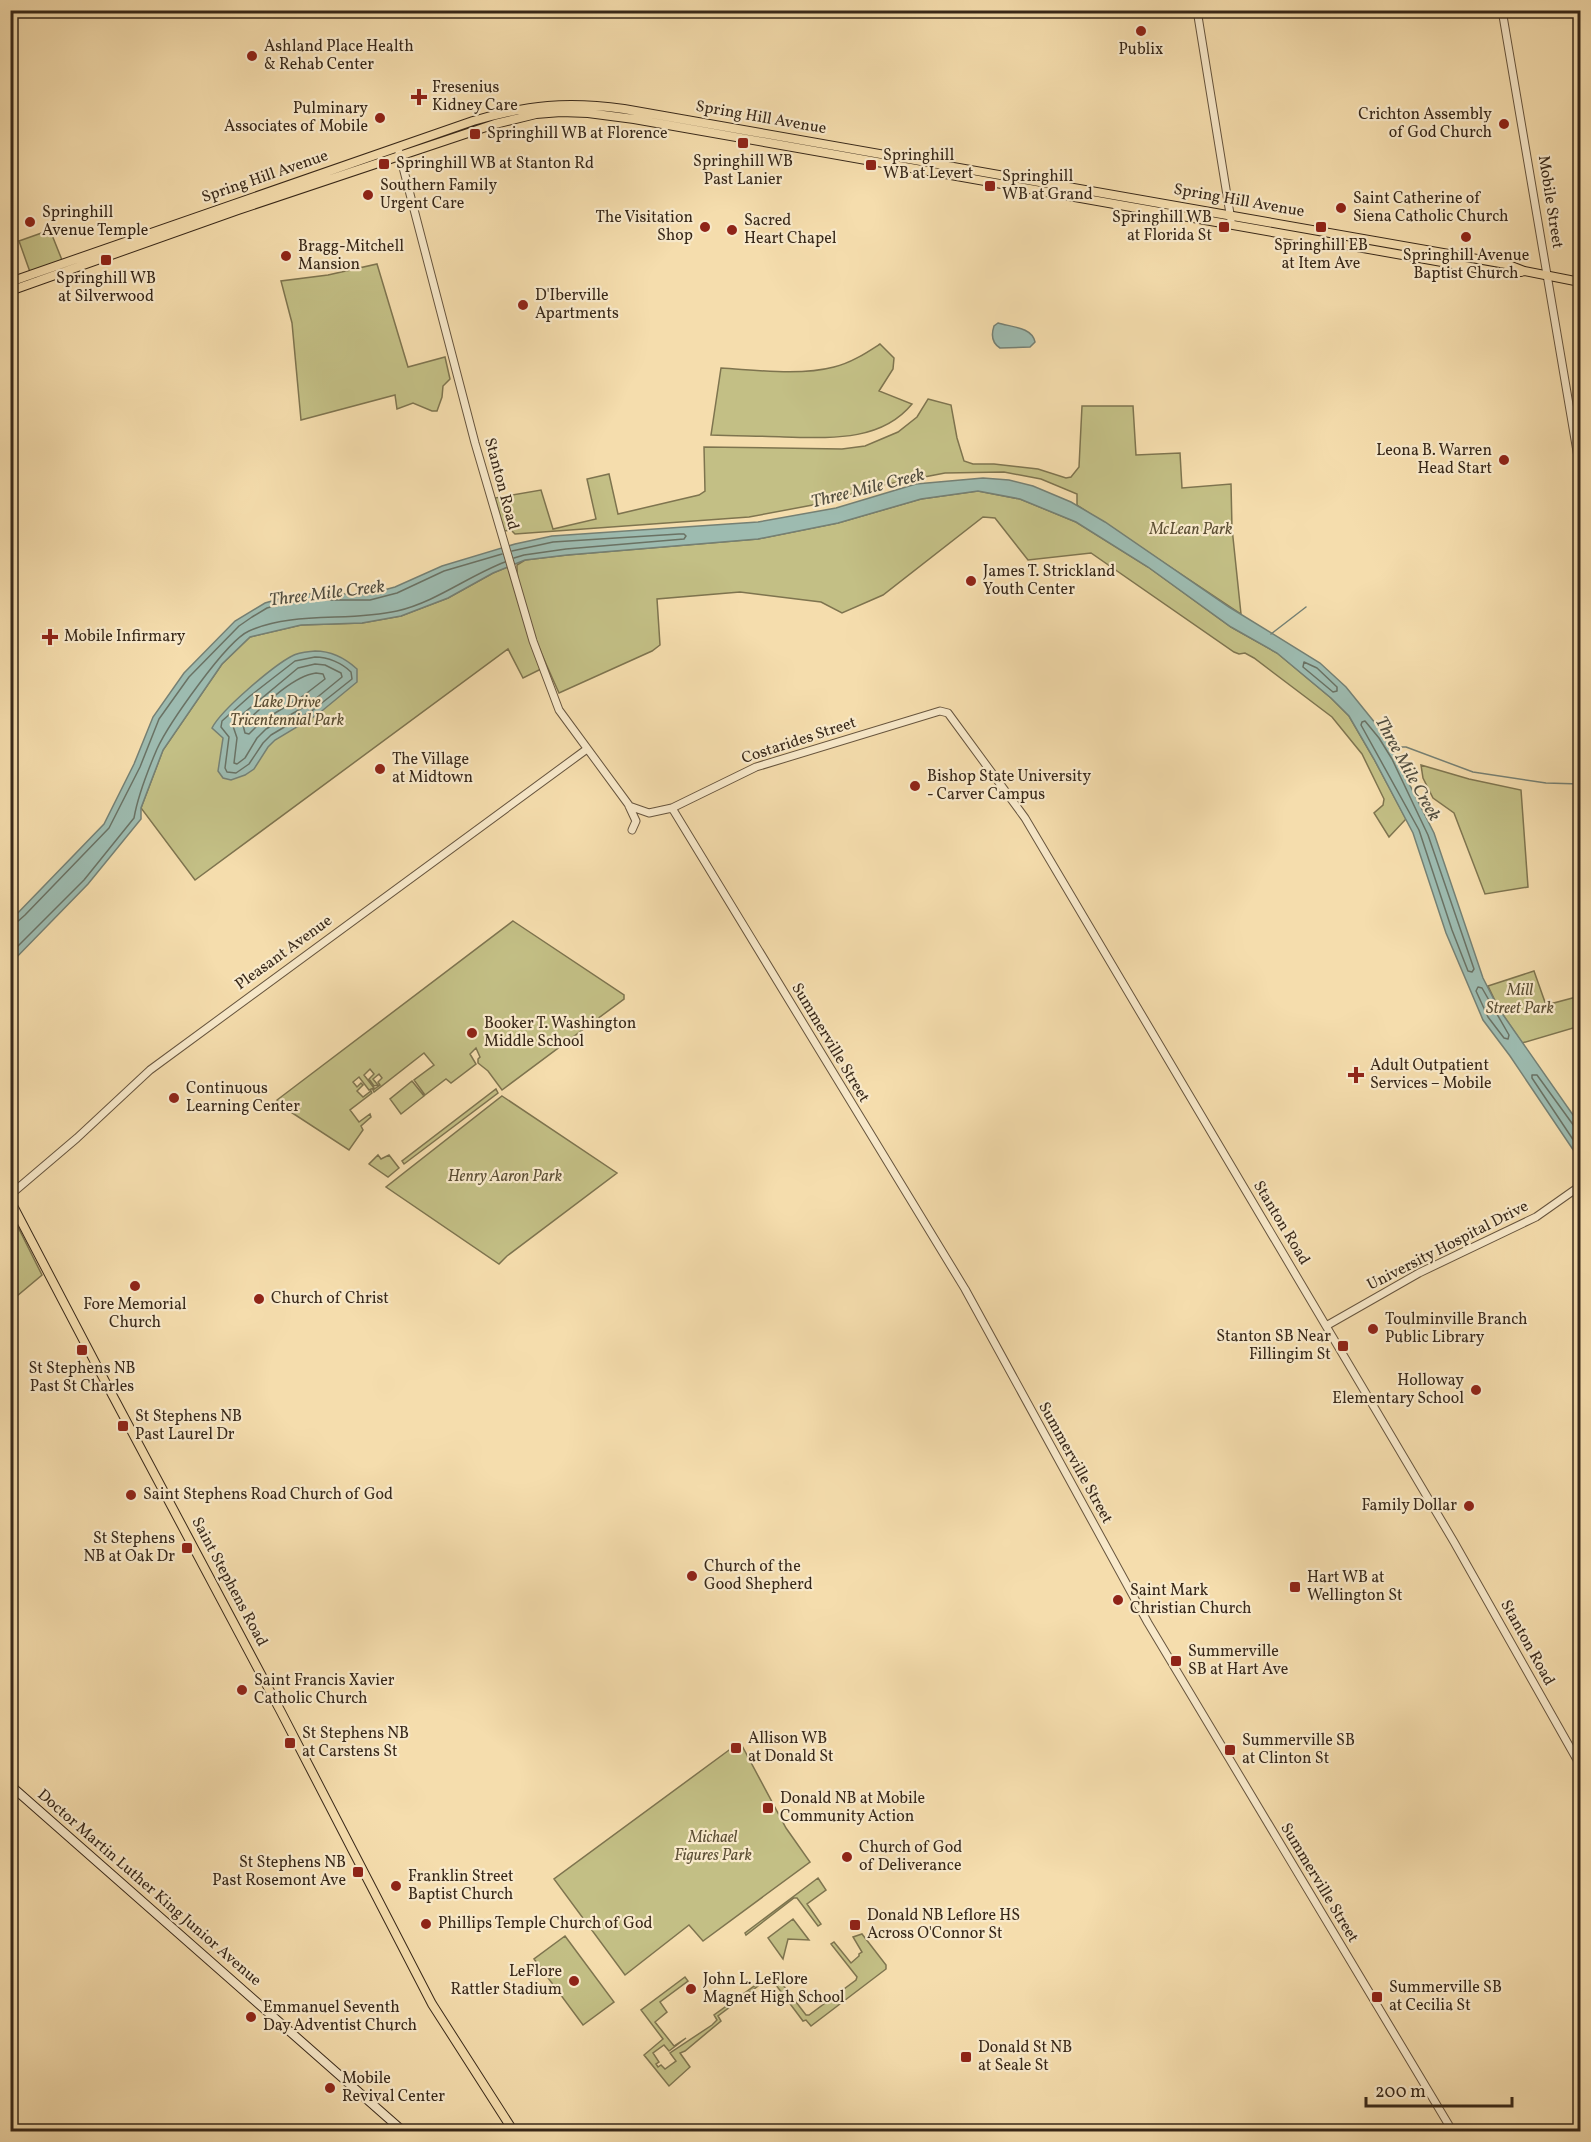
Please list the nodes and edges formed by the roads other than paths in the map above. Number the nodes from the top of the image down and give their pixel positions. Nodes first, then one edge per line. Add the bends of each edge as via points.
1 (1197, 10) edge
2 (1502, 10) edge
3 (399, 151) junction
4 (1232, 215) junction
5 (1231, 225) junction
6 (1524, 271) junction
7 (1548, 276) junction
8 (10, 282) edge
9 (1581, 282) edge
10 (10, 291) edge
11 (1581, 469) edge
12 (940, 711) joint
13 (586, 749) junction
14 (629, 806) junction
15 (672, 808) junction
16 (662, 815) dead end
17 (632, 830) dead end
18 (1581, 1186) edge
19 (10, 1197) edge
20 (1326, 1326) junction
21 (1581, 1765) edge
22 (10, 1785) edge
23 (404, 2132) edge
24 (514, 2132) edge
25 (1453, 2132) edge

1 - 4 street
2 - 7 street, Mobile Street
3 - 4 main road, Spring Hill Avenue via 473,122 524,108 556,104 606,106
3 - 5 main road, Spring Hill Avenue via 524,116 588,113
3 - 8 main road, Spring Hill Avenue
3 - 10 main road, Spring Hill Avenue
3 - 13 street, Stanton Road via 501,536 533,641 559,710
4 - 5 street
4 - 6 main road, Spring Hill Avenue via 1506,264
5 - 6 main road, Spring Hill Avenue via 1504,273
6 - 7 main road, Spring Hill Avenue
7 - 9 main road, Spring Hill Avenue
7 - 11 street, Mobile Street
12 - 15 street, Costarides Street via 756,767
12 - 20 street, Stanton Road via 948,713 1025,818
13 - 14 street, Stanton Road
13 - 19 street, Pleasant Avenue via 150,1070
14 - 15 street via 649,813
14 - 16 street via 644,816
14 - 17 street, Stanton Road via 636,821
15 - 25 street, Summerville Street via 970,1297 1148,1623
18 - 20 street, University Hospital Drive via 1536,1217 1425,1270
19 - 24 main road, Saint Stephens Road via 432,2004
20 - 21 street, Stanton Road
22 - 23 main road, Doctor Martin Luther King Junior Avenue

